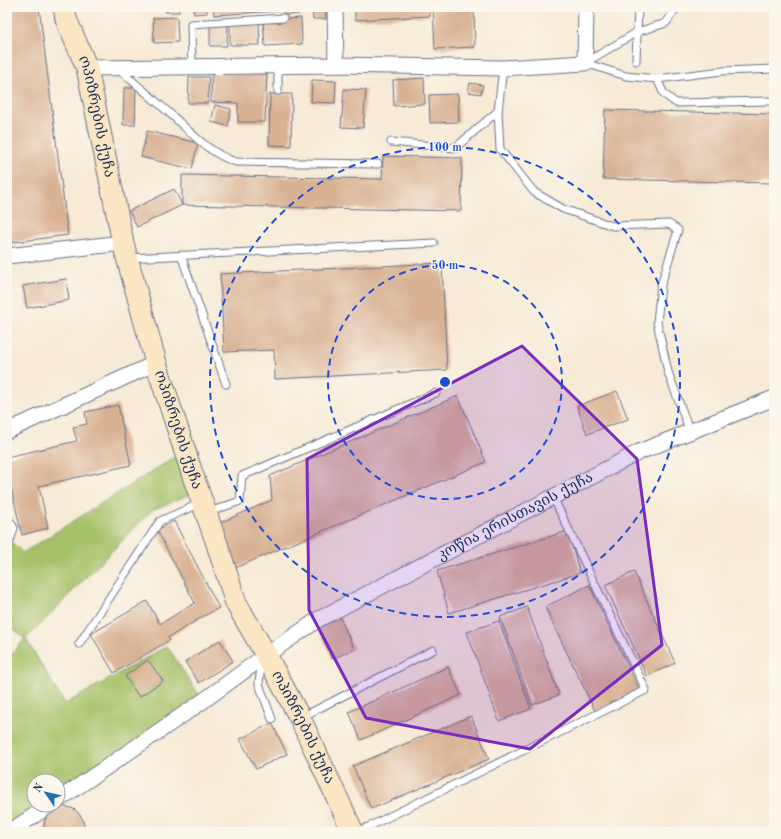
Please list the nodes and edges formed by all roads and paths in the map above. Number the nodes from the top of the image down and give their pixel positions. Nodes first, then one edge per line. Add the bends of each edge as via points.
1 (64, 7) edge
2 (335, 7) edge
3 (586, 7) edge
4 (638, 7) edge
5 (677, 7) edge
6 (283, 18) dead end
7 (637, 32) junction
8 (636, 61) dead end
9 (585, 63) junction
10 (278, 65) junction
11 (336, 65) junction
12 (116, 67) junction
13 (192, 67) junction
14 (87, 68) junction
15 (504, 68) junction
16 (774, 69) edge
17 (657, 79) junction
18 (278, 91) dead end
19 (774, 101) edge
20 (498, 111) junction
21 (391, 142) dead end
22 (378, 164) dead end
23 (434, 243) dead end
24 (125, 250) junction
25 (181, 255) junction
26 (7, 256) edge
27 (156, 363) junction
28 (226, 384) dead end
29 (436, 393) dead end
30 (774, 398) edge
31 (7, 431) edge
32 (690, 432) junction
33 (553, 497) junction
34 (204, 508) junction
35 (7, 517) edge
36 (7, 544) edge
37 (79, 644) dead end
38 (433, 650) dead end
39 (266, 655) junction
40 (300, 718) junction
41 (272, 719) dead end
42 (66, 795) edge
43 (38, 813) edge
44 (9, 832) edge
45 (353, 832) edge
46 (358, 832) edge

1 - 14 street, ოპიზრების ქუჩა via 66,20
2 - 11 street
3 - 9 street
4 - 7 lane
5 - 7 lane via 666,23
6 - 13 lane via 191,24
7 - 8 lane
7 - 9 lane
9 - 15 street
9 - 17 lane via 626,76
10 - 11 street
10 - 13 street
10 - 18 lane
11 - 15 street
12 - 13 street
12 - 14 street
12 - 22 lane via 206,147 226,159 236,162
14 - 24 street, ოპიზრების ქუჩა
15 - 20 lane
16 - 17 lane via 722,70
17 - 19 lane via 664,94 676,103
20 - 21 lane via 455,148
20 - 32 lane via 500,148 534,192 563,209 613,226 669,224 678,230 661,285 657,322 668,372
23 - 25 lane
24 - 25 lane
24 - 26 street
24 - 27 street, ოპიზრების ქუჩა
25 - 28 lane
27 - 31 street
27 - 34 street, ოპიზრების ქუჩა
29 - 34 lane via 242,476 240,501
30 - 32 street, კოწია ერისთავის ქუჩა
32 - 33 street, კოწია ერისთავის ქუჩა via 639,452
33 - 39 street, კოწია ერისთავის ქუჩა via 320,619
33 - 46 lane via 646,690
34 - 37 lane via 160,521
34 - 39 street, ოპიზრების ქუჩა via 236,603
35 - 36 lane via 14,528
38 - 40 lane
39 - 40 street, ოპიზრების ქუჩა
39 - 41 lane via 258,684
39 - 42 street, კოწია ერისთავის ქუჩა
40 - 45 street, ოპიზრების ქუჩა
43 - 44 street

